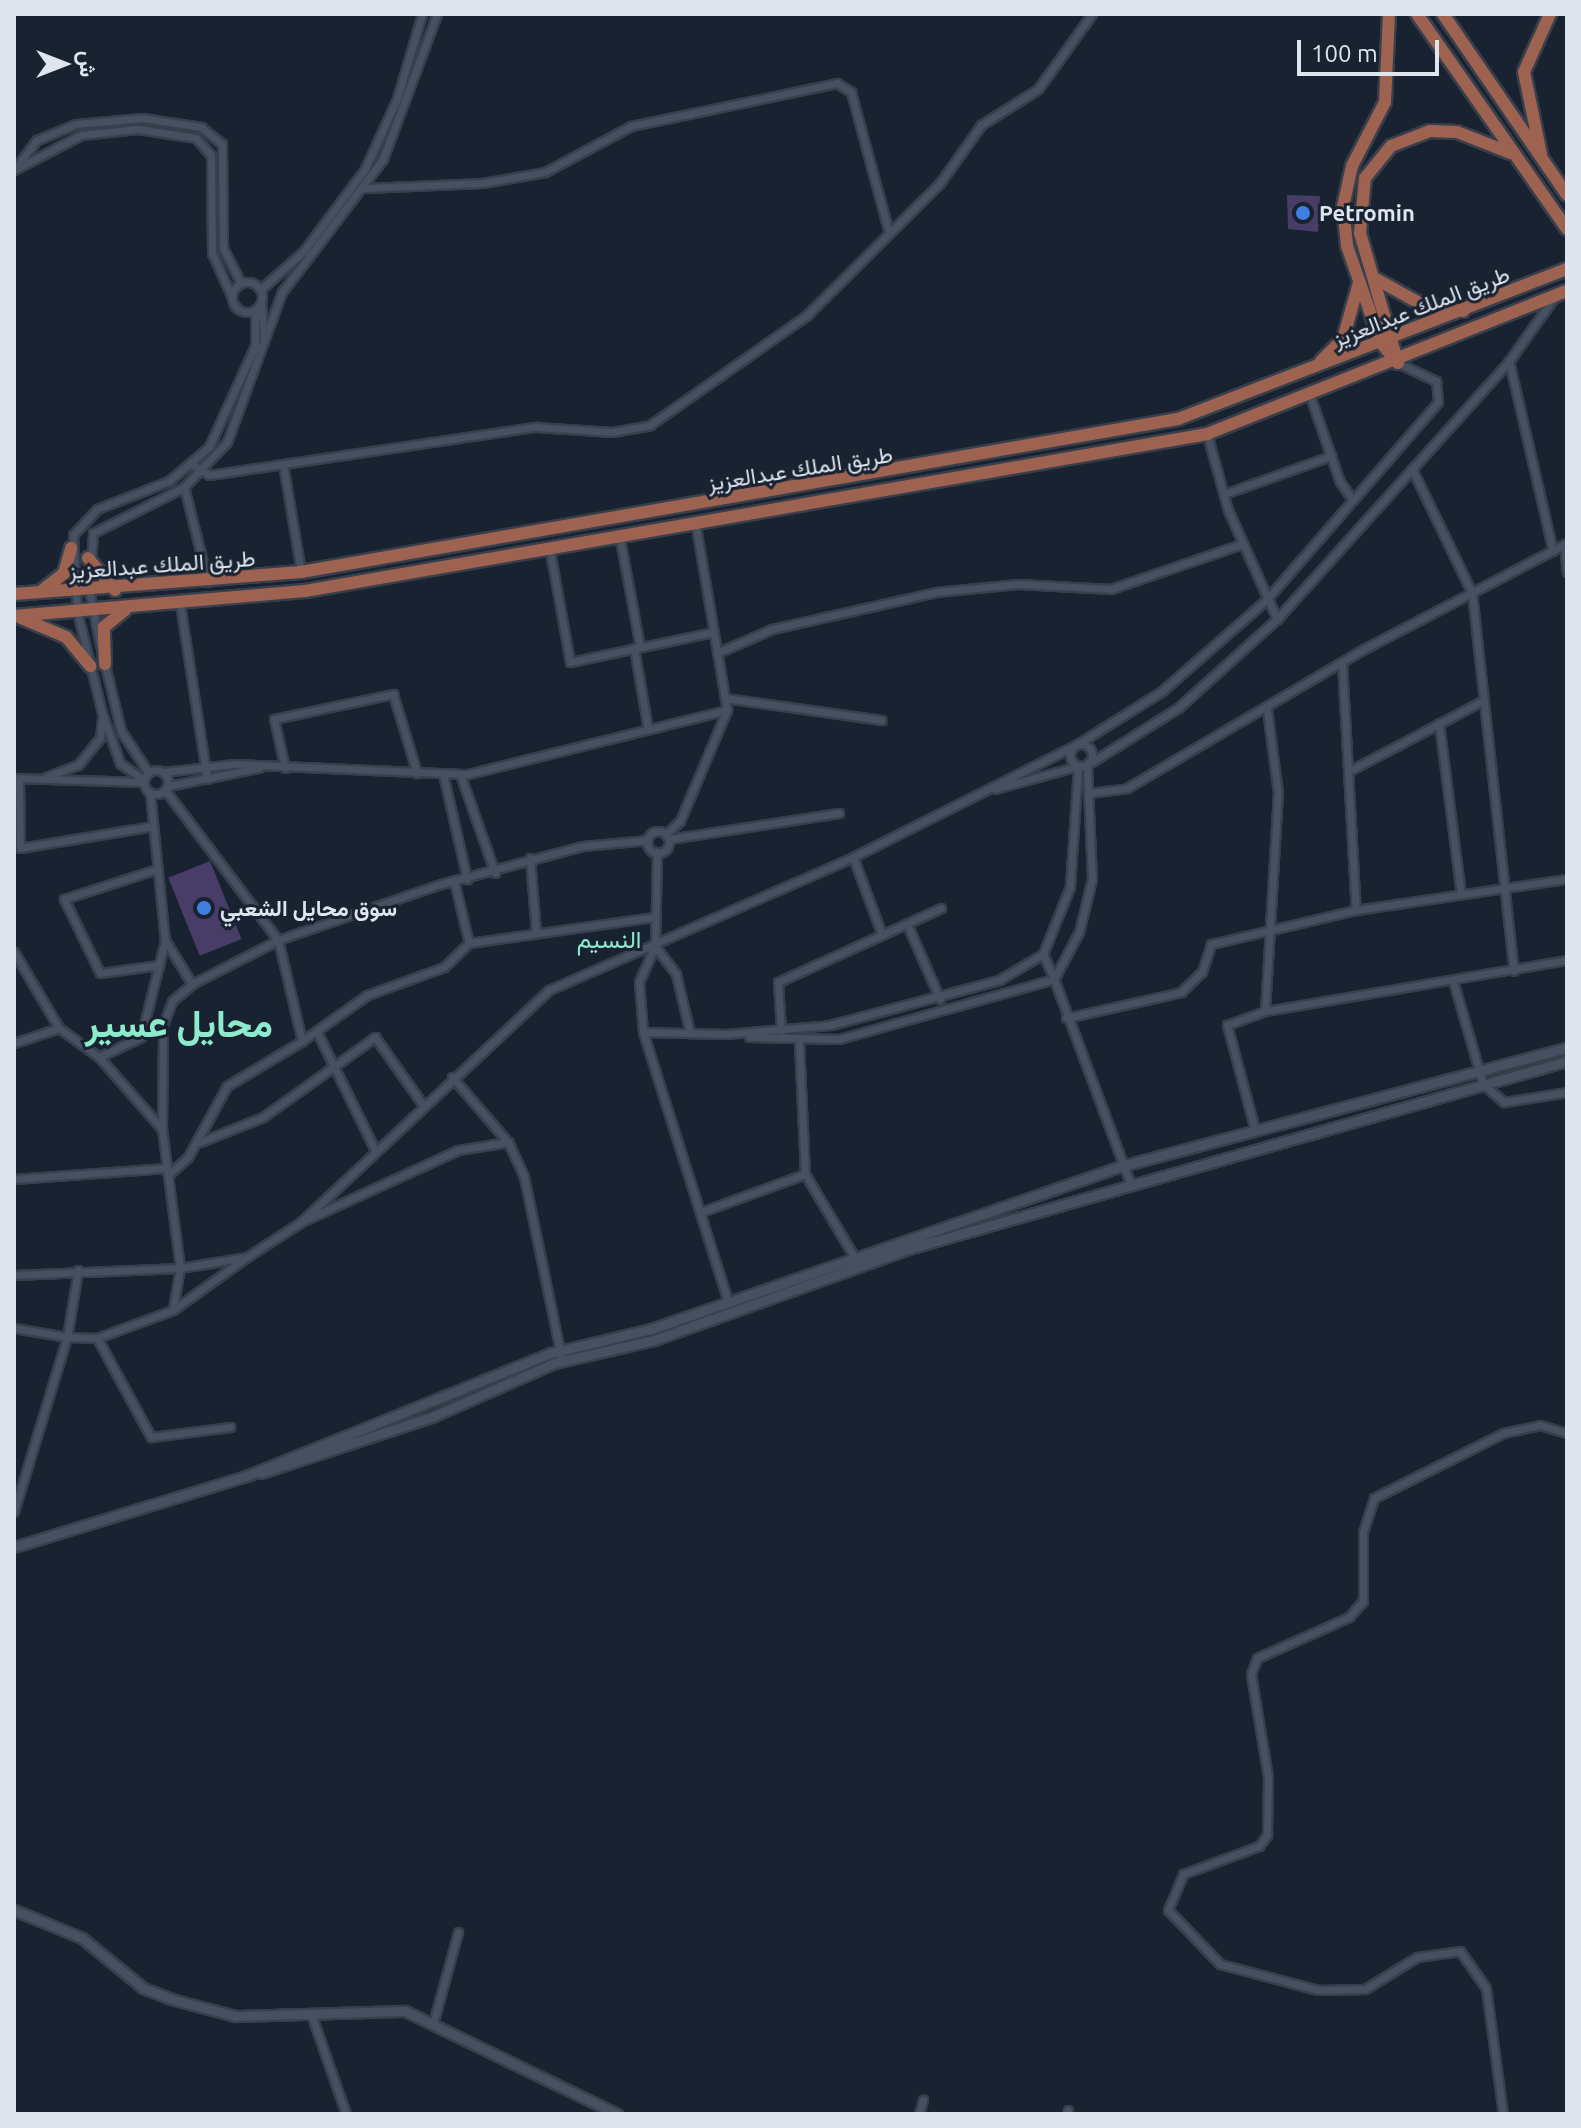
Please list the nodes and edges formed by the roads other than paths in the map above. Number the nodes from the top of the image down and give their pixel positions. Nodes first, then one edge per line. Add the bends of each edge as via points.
1 (422, 14) edge
2 (437, 14) edge
3 (1092, 14) edge
4 (1389, 14) edge
5 (1417, 14) edge
6 (1443, 14) edge
7 (1550, 14) edge
8 (1511, 153) junction
9 (1545, 168) junction
10 (14, 170) edge
11 (365, 188) junction
12 (1567, 195) edge
13 (888, 229) junction
14 (1567, 229) edge
15 (1567, 269) edge
16 (1375, 278) junction
17 (1359, 280) junction
18 (241, 283) junction
19 (261, 289) junction
20 (1567, 291) edge
21 (232, 297) junction
22 (1554, 297) junction
23 (261, 303) junction
24 (255, 311) junction
25 (1466, 311) junction
26 (1396, 337) junction
27 (1381, 343) junction
28 (265, 348) junction
29 (1509, 361) junction
30 (1398, 363) junction
31 (1311, 369) junction
32 (1310, 396) junction
33 (1207, 434) junction
34 (1331, 456) junction
35 (191, 464) junction
36 (283, 464) junction
37 (1412, 469) junction
38 (201, 471) junction
39 (184, 487) junction
40 (1224, 494) junction
41 (1353, 500) junction
42 (696, 527) junction
43 (620, 539) junction
44 (1242, 544) junction
45 (1566, 544) edge
46 (71, 548) junction
47 (550, 551) junction
48 (1553, 551) junction
49 (88, 558) junction
50 (301, 572) junction
51 (1567, 572) edge
52 (209, 583) junction
53 (74, 590) junction
54 (89, 590) junction
55 (115, 590) junction
56 (38, 593) junction
57 (1472, 593) junction
58 (14, 594) edge
59 (1266, 600) junction
60 (180, 604) junction
61 (134, 607) junction
62 (92, 610) junction
63 (77, 611) junction
64 (14, 616) edge
65 (1277, 619) junction
66 (713, 632) junction
67 (637, 648) junction
68 (717, 653) junction
69 (1342, 663) junction
70 (105, 664) junction
71 (90, 666) junction
72 (725, 698) junction
73 (1484, 700) junction
74 (727, 710) junction
75 (1267, 710) junction
76 (102, 713) junction
77 (881, 720) dead end
78 (1439, 723) junction
79 (648, 729) junction
80 (1076, 745) junction
81 (1087, 765) junction
82 (1078, 766) junction
83 (206, 767) junction
84 (265, 767) junction
85 (285, 768) junction
86 (1353, 769) junction
87 (163, 772) junction
88 (417, 773) junction
89 (443, 774) junction
90 (460, 774) junction
91 (17, 778) edge
92 (145, 778) junction
93 (207, 779) junction
94 (40, 780) junction
95 (166, 788) junction
96 (986, 791) junction
97 (150, 793) junction
98 (1089, 793) junction
99 (839, 813) dead end
100 (153, 826) junction
101 (667, 836) junction
102 (648, 840) junction
103 (657, 852) junction
104 (853, 857) junction
105 (530, 858) junction
106 (157, 869) junction
107 (495, 873) junction
108 (467, 879) junction
109 (1567, 879) edge
110 (454, 881) junction
111 (1505, 888) junction
112 (1461, 894) junction
113 (941, 908) dead end
114 (1356, 910) junction
115 (653, 917) junction
116 (907, 924) junction
117 (1271, 930) junction
118 (536, 932) junction
119 (882, 935) junction
120 (165, 940) junction
121 (278, 940) junction
122 (469, 943) junction
123 (655, 946) junction
124 (14, 952) edge
125 (1043, 954) junction
126 (1567, 960) edge
127 (159, 965) junction
128 (23, 969) junction
129 (1514, 971) junction
130 (14, 972) edge
131 (1054, 979) junction
132 (192, 984) junction
133 (1454, 984) junction
134 (940, 999) junction
135 (1265, 1011) junction
136 (1066, 1018) junction
137 (59, 1028) junction
138 (781, 1031) junction
139 (317, 1032) junction
140 (643, 1032) junction
141 (690, 1033) junction
142 (726, 1034) junction
143 (302, 1041) junction
144 (799, 1042) junction
145 (14, 1043) edge
146 (1567, 1048) edge
147 (99, 1057) junction
148 (1567, 1061) edge
149 (336, 1070) junction
150 (452, 1077) junction
151 (1481, 1079) junction
152 (1567, 1092) edge
153 (423, 1105) junction
154 (162, 1129) junction
155 (1255, 1130) junction
156 (508, 1142) junction
157 (198, 1143) junction
158 (375, 1150) junction
159 (1122, 1166) junction
160 (167, 1171) junction
161 (805, 1174) junction
162 (14, 1179) edge
163 (1129, 1180) junction
164 (701, 1212) junction
165 (301, 1222) junction
166 (853, 1255) junction
167 (247, 1257) junction
168 (180, 1268) junction
169 (78, 1270) junction
170 (14, 1274) edge
171 (728, 1302) junction
172 (173, 1310) junction
173 (14, 1328) edge
174 (67, 1337) junction
175 (97, 1338) junction
176 (562, 1356) junction
177 (230, 1427) dead end
178 (1567, 1433) edge
179 (14, 1511) edge
180 (14, 1547) edge
181 (14, 1910) edge
182 (458, 1932) dead end
183 (311, 2014) junction
184 (434, 2020) junction
185 (923, 2100) dead end
186 (346, 2114) edge
187 (617, 2114) edge
188 (919, 2114) edge
189 (1503, 2114) edge

1 - 19 street via 392,112 365,169 303,252
2 - 11 street via 400,122
3 - 13 street via 1038,89 981,125 940,183
4 - 17 main road via 1385,102 1344,190 1344,230
5 - 8 main road
6 - 9 main road
7 - 9 main road via 1524,72
8 - 14 main road
8 - 16 main road via 1457,132 1430,131 1374,162 1357,214
9 - 12 main road
10 - 18 street via 24,152 55,129 109,118 201,127 222,144 223,248
10 - 21 street via 81,135 138,129 196,138 211,155 212,253
11 - 13 street via 545,172 631,126 837,83 851,92
11 - 28 street via 282,292
13 - 36 street via 807,315 650,425 612,432 536,427
15 - 25 main road, طريق الملك عبدالعزيز
16 - 25 main road via 1421,304
16 - 26 main road
17 - 27 main road
17 - 31 main road via 1343,339
18 - 19 street
18 - 21 street
19 - 23 street
20 - 22 main road, طريق الملك عبدالعزيز
21 - 24 street via 240,310
22 - 29 street
22 - 30 main road, طريق الملك عبدالعزيز
23 - 24 street
23 - 28 street
24 - 35 street via 255,346 236,401
25 - 26 main road, طريق الملك عبدالعزيز
26 - 27 main road, طريق الملك عبدالعزيز
26 - 30 main road
27 - 30 main road
27 - 31 main road, طريق الملك عبدالعزيز
28 - 38 street via 241,414
29 - 37 street
29 - 48 street
30 - 32 main road, طريق الملك عبدالعزيز
30 - 41 street via 1436,381 1438,402
31 - 50 main road, طريق الملك عبدالعزيز via 1178,419
32 - 33 main road, طريق الملك عبدالعزيز
32 - 34 street
33 - 40 street
33 - 42 main road, طريق الملك عبدالعزيز
34 - 40 street
34 - 41 street
35 - 38 street
35 - 46 street via 97,509 77,526
36 - 38 street
36 - 50 street
37 - 57 street
37 - 65 street
38 - 39 street
39 - 49 street via 99,524
39 - 52 street
40 - 44 street
41 - 59 street
42 - 43 main road, طريق الملك عبدالعزيز
42 - 66 street
43 - 47 main road, طريق الملك عبدالعزيز
43 - 67 street
44 - 59 street
44 - 68 street via 1111,589 1018,584 936,592 772,629
45 - 48 street
45 - 51 street
46 - 53 street
46 - 56 main road via 64,573
47 - 60 main road, طريق الملك عبدالعزيز
47 - 67 street via 570,662
48 - 57 street
49 - 54 street
49 - 55 main road
50 - 52 main road, طريق الملك عبدالعزيز
52 - 55 main road, طريق الملك عبدالعزيز
53 - 54 main road, طريق الملك عبدالعزيز
53 - 56 main road, طريق الملك عبدالعزيز
53 - 63 street
54 - 55 main road, طريق الملك عبدالعزيز
54 - 62 street
56 - 58 main road, طريق الملك عبدالعزيز
57 - 69 street
57 - 73 street
59 - 65 street
59 - 80 street via 1162,691
60 - 61 main road, طريق الملك عبدالعزيز
60 - 83 street
61 - 62 main road, طريق الملك عبدالعزيز
61 - 70 main road via 104,627
62 - 63 main road, طريق الملك عبدالعزيز
62 - 70 street
63 - 64 main road, طريق الملك عبدالعزيز
63 - 71 street
64 - 71 main road via 66,637
65 - 81 street via 1178,708
66 - 67 street
66 - 68 street
67 - 79 street
68 - 72 street
69 - 75 street
69 - 86 street
70 - 92 street via 121,731
71 - 76 street
72 - 74 street
72 - 77 street
73 - 78 street
73 - 111 street
74 - 79 street
74 - 101 street via 680,821
75 - 98 street via 1127,788
75 - 117 street via 1278,793
76 - 92 street via 120,763
76 - 94 street via 100,738 78,765
78 - 86 street
78 - 112 street
79 - 90 street
80 - 81 street via 1091,749
80 - 82 street via 1070,759
80 - 96 street
81 - 82 street
81 - 98 street
82 - 96 street
82 - 125 street via 1070,887
83 - 84 street
83 - 87 street
83 - 93 street
84 - 85 street
84 - 93 street
85 - 88 street
85 - 88 street via 274,719 393,694
86 - 114 street
87 - 92 street
87 - 95 street
88 - 89 street
89 - 90 street
89 - 108 street
90 - 107 street
91 - 94 street
91 - 100 street via 20,848
92 - 94 street
92 - 97 street
93 - 95 street
95 - 97 street
95 - 121 street
96 - 104 street
97 - 100 street
98 - 131 street via 1092,879 1079,932
99 - 101 street
100 - 106 street
101 - 102 street via 654,832
101 - 103 street
102 - 103 street
102 - 105 street
103 - 115 street
104 - 119 street
104 - 123 street
105 - 107 street
105 - 118 street
106 - 120 street
106 - 127 street via 64,899 100,973
107 - 108 street
108 - 110 street
109 - 111 street
110 - 121 street
110 - 122 street
111 - 112 street
111 - 129 street
112 - 114 street
113 - 116 street
114 - 117 street
115 - 118 street
115 - 123 street
116 - 119 street
116 - 134 street
117 - 135 street
117 - 136 street via 1211,944 1202,972 1181,992
118 - 122 street
119 - 138 street via 778,982
120 - 127 street
120 - 132 street
121 - 132 street
121 - 143 street
122 - 139 street via 444,967 367,995
123 - 140 street via 639,982
123 - 141 street via 676,974
123 - 150 street via 549,990
124 - 128 street
125 - 131 street
125 - 134 street via 999,980
126 - 129 street
127 - 147 street via 141,1037
128 - 130 street
128 - 137 street
129 - 133 street
131 - 136 street
131 - 144 street via 944,1014
132 - 154 street via 172,1001 163,1025
133 - 135 street
133 - 151 street
134 - 138 street
135 - 155 street via 1227,1025
136 - 159 street
137 - 145 street
137 - 147 street
138 - 142 street
139 - 143 street
139 - 149 street
140 - 141 street
140 - 164 street
141 - 142 street
142 - 144 street
143 - 157 street via 227,1086
144 - 161 street
146 - 151 street
147 - 154 street
148 - 151 street
149 - 153 street via 375,1037
149 - 157 street via 263,1117
149 - 158 street
150 - 153 street
150 - 156 street
151 - 152 street via 1504,1102
151 - 155 street
151 - 163 street
153 - 158 street
154 - 160 street
155 - 159 street
156 - 165 street via 458,1150
156 - 176 street via 524,1177
157 - 160 street
158 - 165 street
159 - 163 street
159 - 166 street
160 - 162 street
160 - 168 street
161 - 164 street
161 - 166 street
163 - 176 street via 654,1340
164 - 171 street
165 - 167 street
166 - 171 street
167 - 168 street
167 - 172 street
168 - 169 street
168 - 172 street
169 - 170 street
169 - 174 street
171 - 176 street
172 - 175 street
173 - 174 street
174 - 175 street
174 - 179 street
175 - 177 street via 151,1437
176 - 180 street via 249,1475
178 - 189 street via 1540,1425 1503,1433 1374,1498 1363,1532 1363,1601 1349,1617 1257,1658 1251,1674 1268,1777 1267,1835 1259,1846 1183,1874 1168,1910 1220,1964 1318,1990 1365,1989 1417,1957 1460,1951 1486,1988
181 - 183 street via 82,1938 143,1988 171,1999 235,2016
182 - 184 street
183 - 184 street via 374,2009
183 - 186 street
184 - 187 street
185 - 188 street

